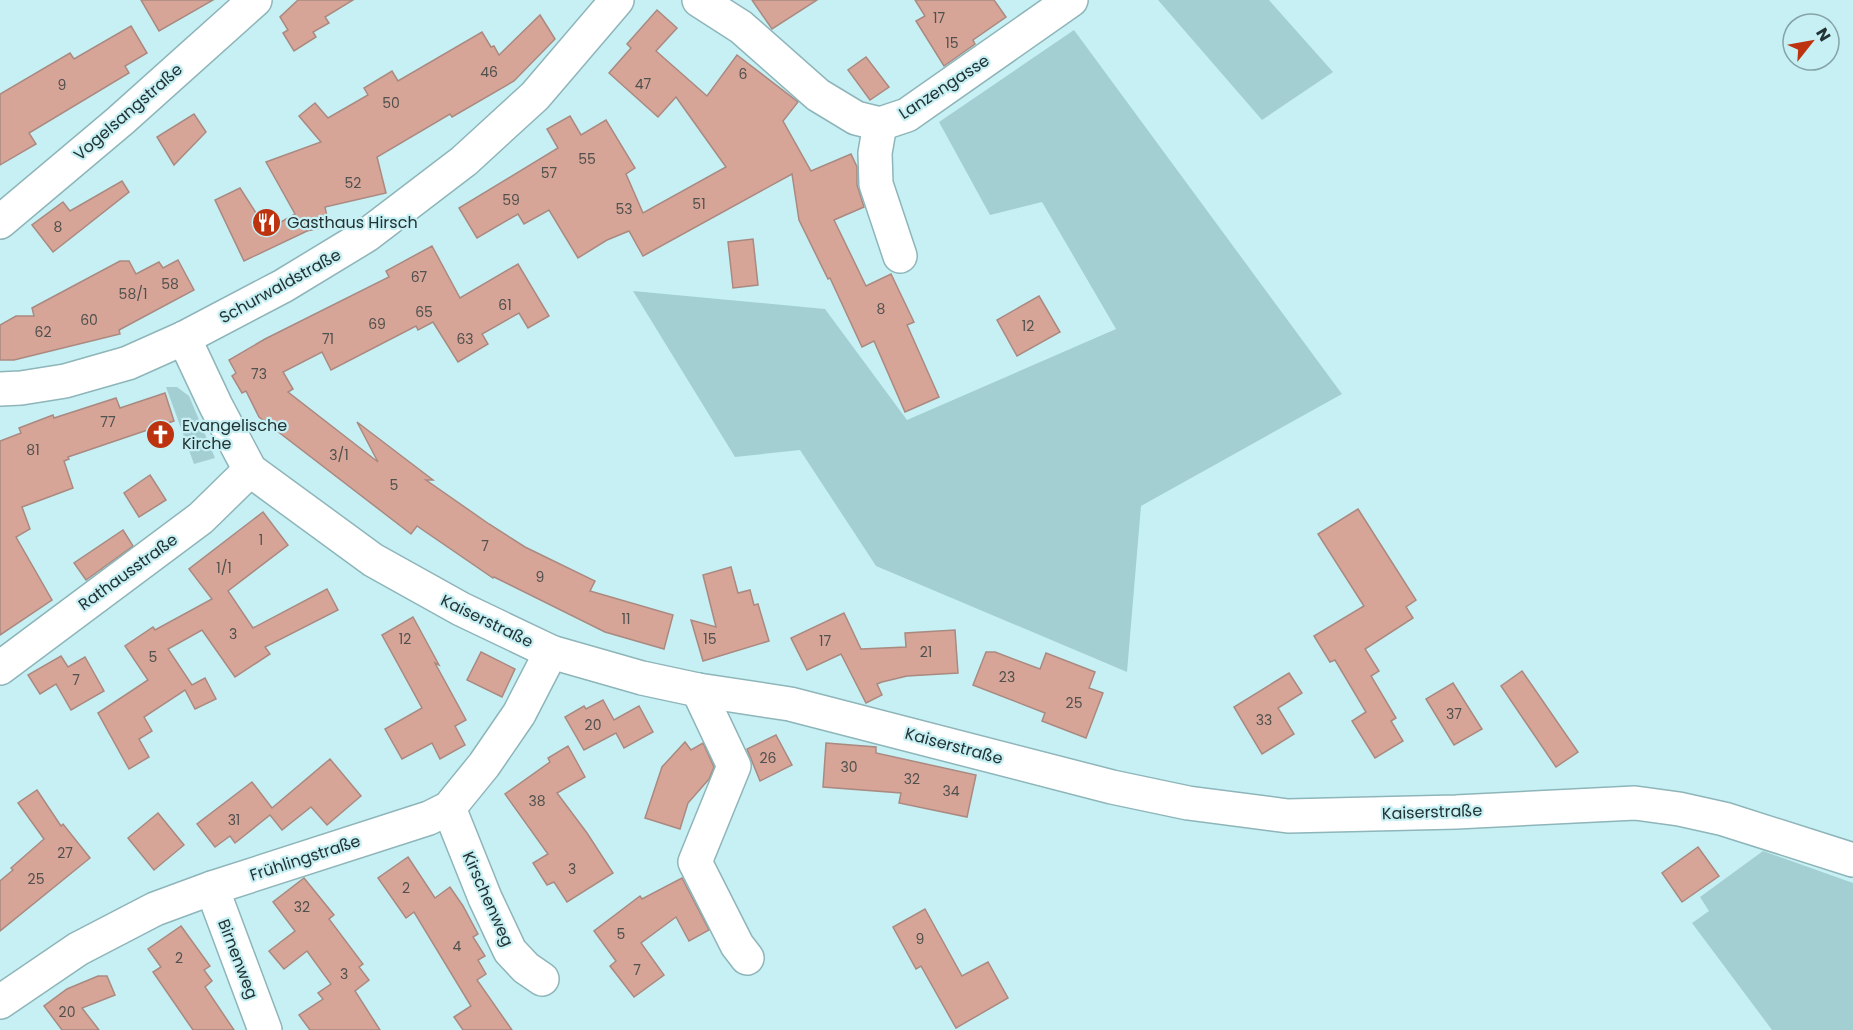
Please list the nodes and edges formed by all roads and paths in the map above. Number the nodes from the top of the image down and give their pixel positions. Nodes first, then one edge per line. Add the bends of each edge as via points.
1 (255, 0) edge
2 (617, 0) edge
3 (699, 0) edge
4 (1071, 0) edge
5 (880, 124) junction
6 (0, 222) edge
7 (900, 256) dead end
8 (184, 338) junction
9 (0, 389) edge
10 (250, 470) junction
11 (551, 652) junction
12 (0, 668) edge
13 (698, 690) junction
14 (449, 808) junction
15 (1853, 860) edge
16 (212, 888) junction
17 (747, 958) dead end
18 (542, 979) dead end
19 (0, 1002) edge
20 (265, 1030) edge

1 - 6 street, Vogelsangstraße
2 - 8 street, Schurwaldstraße via 535,96 464,161 367,235 283,286
3 - 5 street, Lanzengasse via 741,27 818,95 856,118
4 - 5 street, Lanzengasse via 907,115
5 - 7 street via 875,153 876,184
8 - 9 street, Schurwaldstraße via 128,363 65,381
8 - 10 street, Kaiserstraße
10 - 11 street, Kaiserstraße via 373,560 461,609
10 - 12 street, Rathausstraße via 201,518
11 - 13 street, Kaiserstraße
11 - 14 street, Frühlingstraße via 519,714
13 - 15 street, Kaiserstraße via 790,704 1188,804 1288,816 1635,803 1724,819
13 - 17 street via 734,766 695,862
14 - 16 street, Frühlingstraße via 429,818
14 - 18 street, Kirschenweg via 510,951
16 - 19 street, Frühlingstraße via 155,909 78,949
16 - 20 street, Birnenweg

